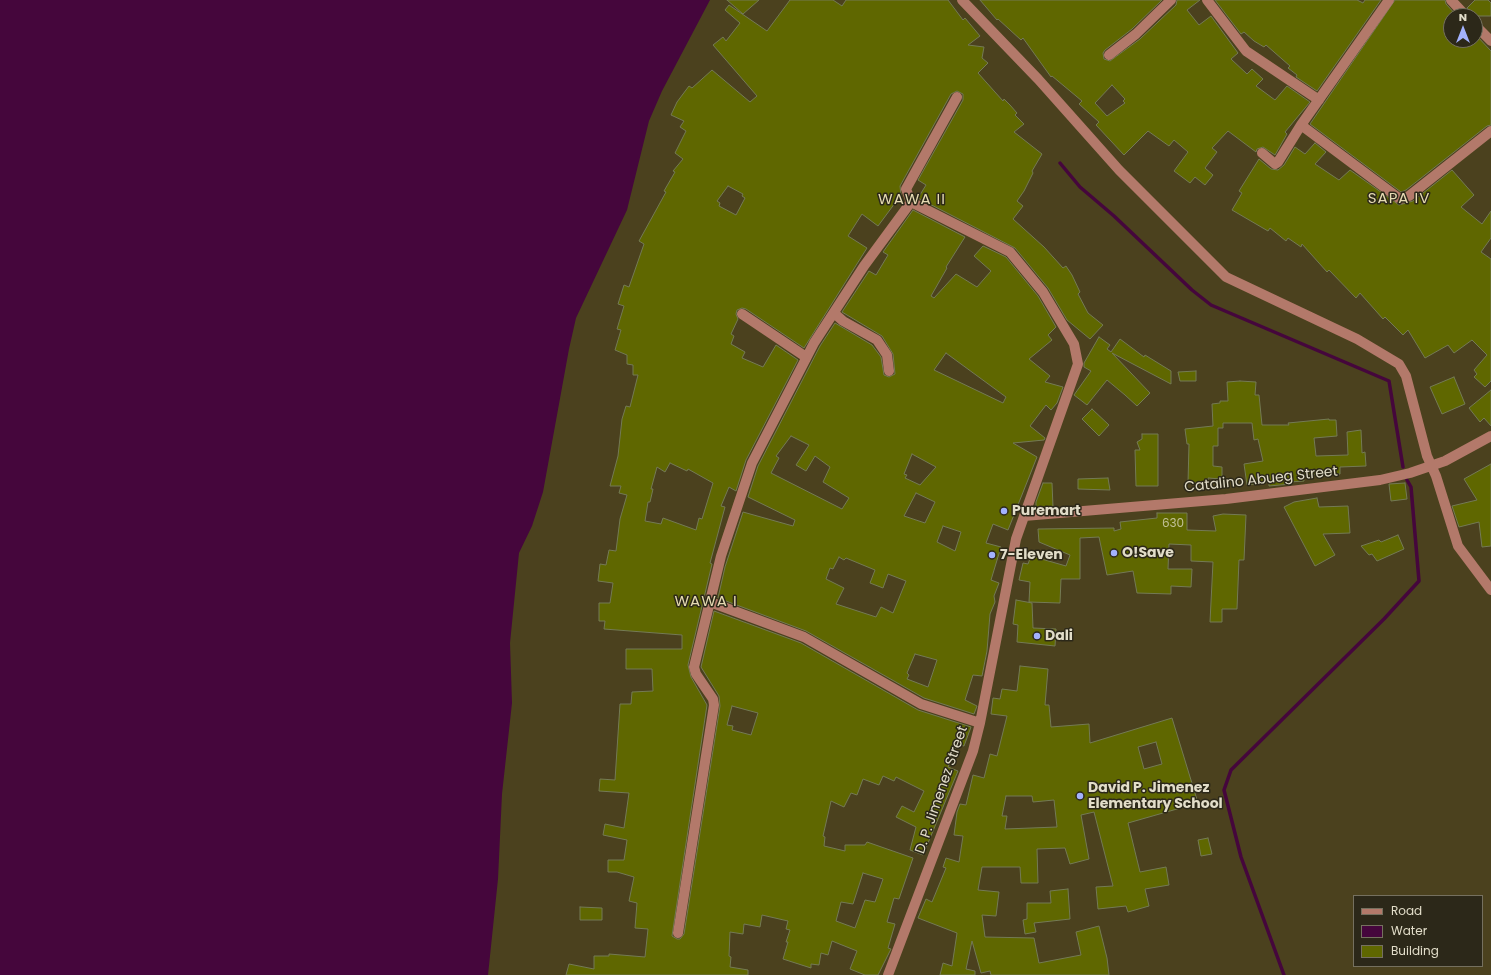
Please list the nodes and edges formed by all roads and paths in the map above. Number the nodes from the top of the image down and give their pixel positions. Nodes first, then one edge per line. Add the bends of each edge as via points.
1 (962, 0) edge
2 (1170, 0) edge
3 (1207, 0) edge
4 (1389, 0) edge
5 (1450, 0) edge
6 (1458, 8) edge
7 (1483, 33) edge
8 (1491, 41) edge
9 (1110, 55) dead end
10 (957, 97) dead end
11 (1319, 100) junction
12 (1301, 125) junction
13 (1491, 131) edge
14 (1262, 153) dead end
15 (911, 202) junction
16 (834, 313) junction
17 (742, 314) dead end
18 (806, 357) junction
19 (889, 371) dead end
20 (1491, 436) edge
21 (1432, 467) junction
22 (1024, 516) junction
23 (1491, 590) edge
24 (710, 602) junction
25 (980, 723) junction
26 (678, 933) dead end
27 (888, 975) edge

1 - 21 street via 1038,79 1119,170 1226,277 1357,339 1399,364 1406,376
2 - 9 street via 1136,34
3 - 11 street via 1246,51
4 - 11 street
5 - 6 street
7 - 8 street
10 - 15 street via 906,189
11 - 12 street
12 - 13 street via 1400,199 1410,196
12 - 14 street via 1277,164
15 - 16 street via 864,266
15 - 22 street, D. P. Jimenez Street via 1010,252 1044,292 1074,344 1078,364
16 - 18 street
16 - 19 street via 877,340 887,355
17 - 18 street
18 - 24 street via 752,462 721,556
20 - 21 street, Catalino Abueg Street
21 - 22 street, Catalino Abueg Street via 1380,480 1305,490
21 - 23 street via 1458,546
22 - 25 street, D. P. Jimenez Street via 1016,539
24 - 25 street via 804,637 921,704
24 - 26 street via 694,667 714,705
25 - 27 street, D. P. Jimenez Street via 962,782

